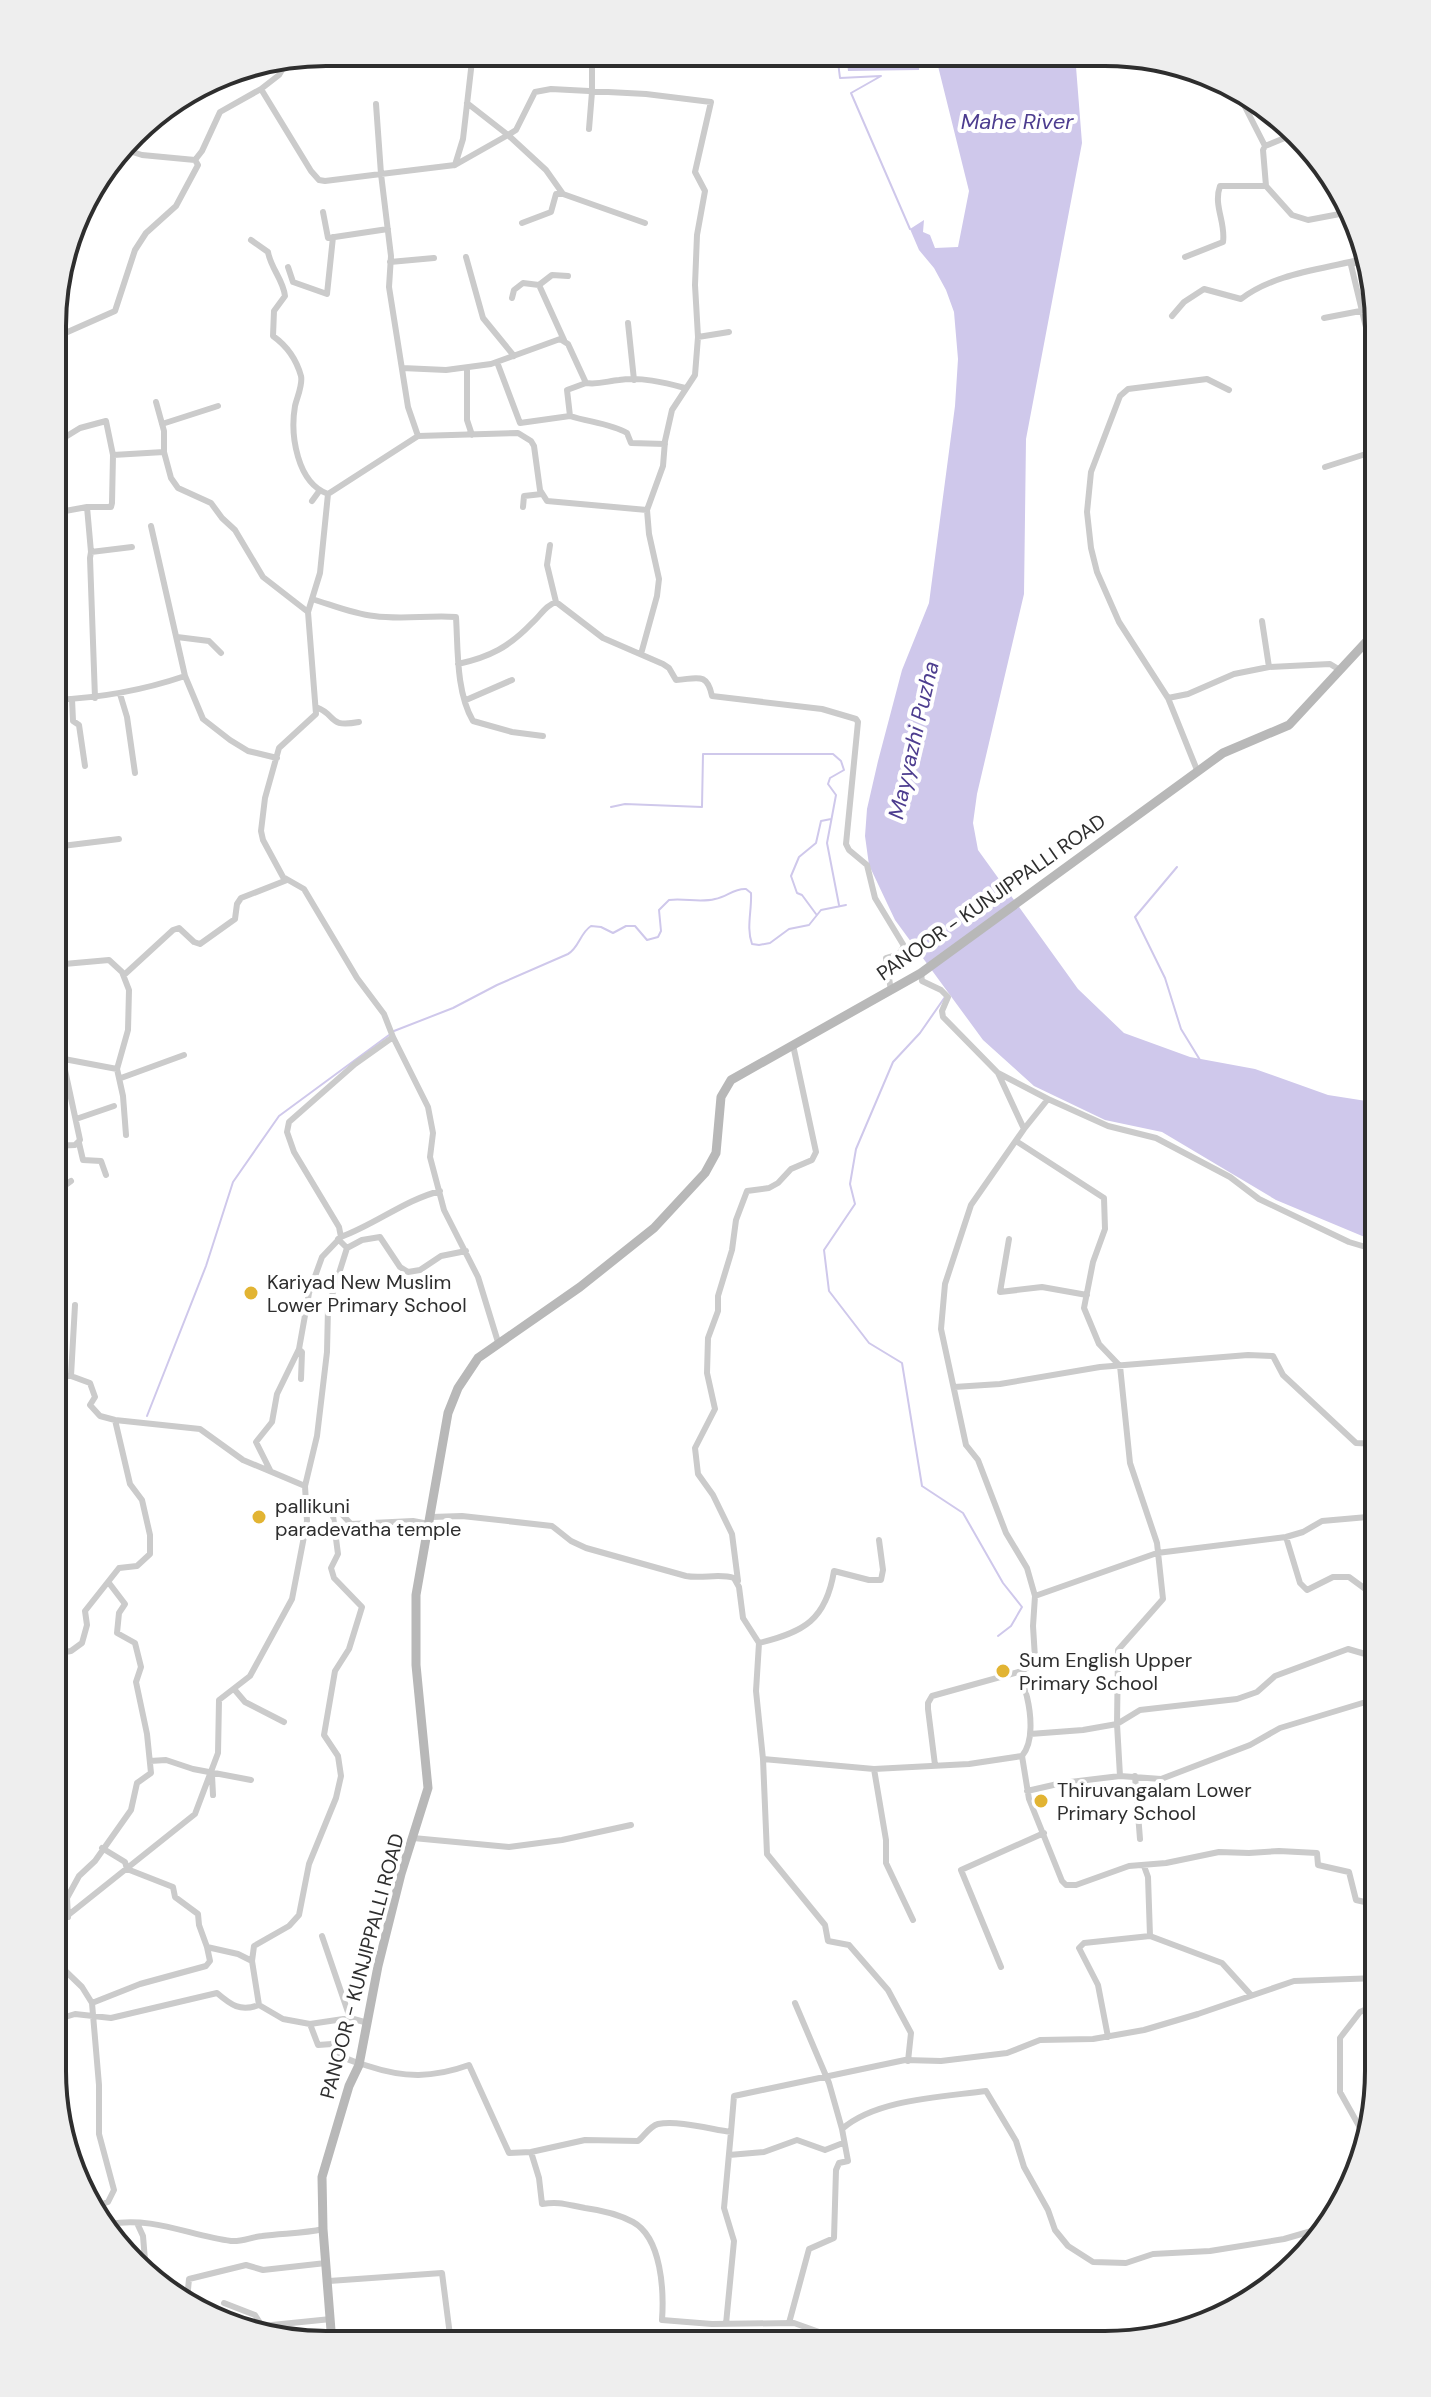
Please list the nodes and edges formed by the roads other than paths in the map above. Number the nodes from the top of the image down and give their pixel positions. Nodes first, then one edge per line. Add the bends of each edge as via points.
1 (471, 67) edge
2 (592, 67) edge
3 (282, 70) edge
4 (261, 89) junction
5 (592, 92) junction
6 (467, 103) junction
7 (376, 104) dead end
8 (1246, 108) edge
9 (589, 129) dead end
10 (508, 135) junction
11 (1284, 138) edge
12 (1265, 146) junction
13 (133, 152) edge
14 (195, 160) junction
15 (455, 165) junction
16 (381, 174) junction
17 (1266, 186) junction
18 (563, 194) junction
19 (323, 212) dead end
20 (1339, 214) edge
21 (522, 223) dead end
22 (645, 223) dead end
23 (388, 229) junction
24 (333, 237) junction
25 (251, 240) dead end
26 (466, 257) dead end
27 (1185, 257) dead end
28 (434, 258) dead end
29 (1354, 261) joint
30 (390, 262) junction
31 (288, 267) dead end
32 (568, 276) dead end
33 (539, 285) junction
34 (512, 298) dead end
35 (1364, 311) edge
36 (1361, 312) junction
37 (1172, 316) dead end
38 (1324, 318) dead end
39 (628, 323) dead end
40 (1365, 325) edge
41 (729, 332) dead end
42 (66, 333) edge
43 (698, 337) junction
44 (564, 340) junction
45 (514, 356) junction
46 (497, 362) junction
47 (402, 368) junction
48 (467, 368) junction
49 (634, 380) junction
50 (586, 383) junction
51 (685, 388) junction
52 (1229, 390) dead end
53 (156, 402) dead end
54 (218, 406) dead end
55 (570, 416) junction
56 (162, 424) junction
57 (472, 435) junction
58 (418, 436) junction
59 (66, 437) edge
60 (665, 444) junction
61 (164, 452) junction
62 (1365, 454) edge
63 (113, 455) junction
64 (1325, 467) dead end
65 (320, 490) junction
66 (328, 494) junction
67 (542, 494) junction
68 (312, 501) dead end
69 (87, 507) junction
70 (523, 507) dead end
71 (647, 510) junction
72 (66, 511) edge
73 (151, 526) dead end
74 (550, 545) dead end
75 (132, 547) dead end
76 (91, 552) junction
77 (312, 599) junction
78 (556, 602) junction
79 (308, 612) junction
80 (1262, 621) dead end
81 (177, 637) junction
82 (1365, 643) edge
83 (221, 653) dead end
84 (641, 654) junction
85 (458, 664) junction
86 (1269, 667) junction
87 (1340, 670) junction
88 (185, 676) junction
89 (512, 680) dead end
90 (120, 694) junction
91 (95, 698) junction
92 (1168, 698) junction
93 (66, 699) edge
94 (72, 699) junction
95 (466, 700) junction
96 (316, 707) junction
97 (359, 722) dead end
98 (543, 736) dead end
99 (277, 758) junction
100 (85, 766) dead end
101 (1197, 770) junction
102 (135, 773) dead end
103 (119, 839) dead end
104 (66, 846) edge
105 (287, 880) junction
106 (66, 964) edge
107 (921, 973) junction
108 (124, 975) junction
109 (891, 991) junction
110 (392, 1034) junction
111 (793, 1045) junction
112 (184, 1055) dead end
113 (66, 1059) edge
114 (66, 1069) edge
115 (117, 1069) junction
116 (998, 1073) junction
117 (121, 1078) junction
118 (1048, 1099) junction
119 (114, 1106) dead end
120 (76, 1119) junction
121 (1024, 1129) junction
122 (126, 1135) dead end
123 (1016, 1141) junction
124 (79, 1143) junction
125 (66, 1144) edge
126 (106, 1175) dead end
127 (71, 1181) dead end
128 (66, 1185) edge
129 (440, 1191) junction
130 (340, 1238) junction
131 (1009, 1239) dead end
132 (1364, 1247) edge
133 (347, 1248) junction
134 (466, 1251) junction
135 (1087, 1295) junction
136 (75, 1305) dead end
137 (498, 1342) junction
138 (299, 1349) junction
139 (1120, 1366) junction
140 (66, 1376) edge
141 (71, 1376) junction
142 (301, 1379) dead end
143 (954, 1387) junction
144 (115, 1420) junction
145 (1364, 1443) edge
146 (270, 1470) junction
147 (305, 1486) junction
148 (307, 1506) junction
149 (332, 1508) junction
150 (1364, 1517) edge
151 (430, 1520) junction
152 (1286, 1537) junction
153 (879, 1540) dead end
154 (1157, 1553) junction
155 (109, 1583) junction
156 (738, 1583) junction
157 (1364, 1588) edge
158 (1035, 1596) junction
159 (759, 1643) junction
160 (66, 1652) edge
161 (1364, 1654) edge
162 (1022, 1671) junction
163 (234, 1689) junction
164 (1364, 1702) edge
165 (284, 1722) dead end
166 (1117, 1724) junction
167 (1030, 1734) junction
168 (1022, 1756) junction
169 (763, 1759) junction
170 (150, 1761) junction
171 (935, 1765) junction
172 (874, 1769) junction
173 (212, 1772) junction
174 (1120, 1776) junction
175 (1135, 1776) junction
176 (251, 1780) dead end
177 (1027, 1791) junction
178 (213, 1795) dead end
179 (631, 1825) dead end
180 (1044, 1833) junction
181 (413, 1838) junction
182 (1140, 1839) dead end
183 (102, 1848) junction
184 (1144, 1866) junction
185 (127, 1869) junction
186 (1364, 1902) edge
187 (68, 1917) joint
188 (913, 1920) dead end
189 (322, 1936) dead end
190 (1150, 1936) junction
191 (207, 1947) junction
192 (252, 1961) junction
193 (1001, 1967) dead end
194 (66, 1972) edge
195 (1364, 1978) edge
196 (1251, 1995) junction
197 (92, 2003) junction
198 (795, 2003) dead end
199 (259, 2005) junction
200 (1364, 2010) edge
201 (91, 2014) junction
202 (66, 2015) edge
203 (350, 2018) junction
204 (368, 2023) junction
205 (310, 2024) junction
206 (1108, 2037) junction
207 (908, 2061) junction
208 (359, 2065) junction
209 (826, 2078) junction
210 (1359, 2126) edge
211 (842, 2129) junction
212 (731, 2132) junction
213 (843, 2143) junction
214 (531, 2152) junction
215 (729, 2155) junction
216 (103, 2204) edge
217 (137, 2223) junction
218 (116, 2224) edge
219 (323, 2229) junction
220 (1309, 2232) edge
221 (145, 2257) edge
222 (326, 2263) junction
223 (329, 2281) junction
224 (188, 2291) edge
225 (224, 2303) dead end
226 (331, 2319) junction
227 (258, 2322) edge
228 (789, 2323) junction
229 (726, 2324) junction
230 (277, 2326) edge
231 (332, 2331) edge
232 (449, 2331) edge
233 (815, 2331) edge

1 - 6 street
2 - 5 street
3 - 4 street
4 - 14 street via 220,112
4 - 16 street via 319,180
5 - 9 street
5 - 10 street via 535,92 516,130
5 - 43 street via 711,102 695,172 705,191 697,235
6 - 10 street
6 - 15 street
7 - 16 street
8 - 12 street
10 - 15 street
10 - 18 street
11 - 12 street
12 - 17 street
13 - 14 street
14 - 42 street via 198,165 176,206 135,250 115,311
15 - 16 street
16 - 23 street
17 - 20 street via 1292,215 1308,220
17 - 27 street via 1220,186 1216,199 1225,229 1223,242
18 - 21 street via 556,194 551,212
18 - 22 street
19 - 24 street via 328,238
23 - 24 street
23 - 30 street
24 - 31 street via 327,294 293,282
25 - 65 street via 268,252 284,285 285,296 274,311 273,336 289,347 302,379 294,410 297,461
26 - 45 street via 483,318
28 - 30 street
29 - 36 street
29 - 37 street via 1255,288 1241,299 1204,289
30 - 47 street
32 - 33 street via 552,275
33 - 34 street via 523,283
33 - 44 street
35 - 36 street
36 - 38 street
36 - 40 street
39 - 49 street
41 - 43 street
43 - 51 street via 695,375
44 - 45 street
44 - 50 street
45 - 46 street
46 - 48 street
46 - 55 street via 520,423
47 - 48 street
47 - 58 street
48 - 57 street
49 - 50 street
49 - 51 street
50 - 55 street via 567,390
51 - 60 street via 672,410
52 - 92 street via 1207,379 1128,389 1120,396 1091,472 1087,512 1097,572 1119,622
53 - 56 street
54 - 56 street
55 - 60 street via 616,426 631,443
56 - 61 street
57 - 58 street
57 - 67 street via 518,433 531,441
58 - 66 street
59 - 63 street via 106,421
60 - 71 street
61 - 63 street
61 - 79 street via 178,488 211,503 235,530 263,577
62 - 64 street
63 - 69 street via 111,507
65 - 66 street
65 - 68 street
66 - 77 street
67 - 70 street via 524,496
67 - 71 street via 547,501
69 - 72 street
69 - 76 street
71 - 84 street via 659,579
73 - 81 street
74 - 78 street via 547,565
75 - 76 street
76 - 91 street
77 - 79 street
77 - 85 street via 371,616 456,617
78 - 84 street via 603,638
78 - 85 street via 496,653
79 - 96 street
80 - 86 street
81 - 83 street via 209,641
81 - 88 street
82 - 87 main road, PANOOR - KUNJIPPALLI ROAD
84 - 109 street via 669,668 676,680 705,679 715,697 822,709 856,719 846,844 867,865 875,898 904,946 886,958
85 - 95 street
86 - 87 street via 1330,664
86 - 92 street
87 - 101 main road, PANOOR - KUNJIPPALLI ROAD via 1289,725
88 - 90 street
88 - 99 street via 208,724 248,751
89 - 95 street
90 - 91 street
90 - 102 street
91 - 94 street
92 - 101 street
93 - 94 street
94 - 100 street
95 - 98 street via 473,721
96 - 97 street via 341,726
96 - 99 street via 316,714 279,748
99 - 105 street via 261,831
101 - 107 main road, PANOOR - KUNJIPPALLI ROAD
103 - 104 street
105 - 108 street via 241,898 235,919 200,944 179,928 173,930
105 - 110 street via 304,889
106 - 108 street via 109,960
107 - 109 main road, PANOOR - KUNJIPPALLI ROAD
107 - 116 street via 922,981 948,997 943,1017
108 - 115 street via 128,1030
109 - 111 main road, PANOOR - KUNJIPPALLI ROAD
110 - 129 street via 431,1114 430,1157
110 - 130 street via 289,1122 288,1141 333,1215
111 - 137 main road, PANOOR - KUNJIPPALLI ROAD via 726,1086 712,1163 654,1228
111 - 156 street via 816,1152 778,1183 747,1191 708,1338 707,1373 715,1409 695,1448 698,1474 732,1534
112 - 117 street
113 - 115 street
114 - 120 street
115 - 117 street
116 - 118 street
116 - 121 street
117 - 122 street
118 - 121 street
118 - 132 street via 1108,1126 1156,1138 1230,1177 1259,1199
119 - 120 street
120 - 124 street
121 - 123 street
123 - 135 street via 1104,1198 1105,1229
123 - 143 street via 971,1205 945,1284 941,1329
124 - 125 street
124 - 126 street via 83,1160 101,1161
127 - 128 street
129 - 130 street
129 - 134 street
130 - 133 street
130 - 138 street via 322,1257
131 - 135 street via 1000,1292 1042,1287
133 - 134 street via 380,1237 408,1272
133 - 147 street via 328,1308 317,1436
134 - 137 street
135 - 139 street via 1084,1308 1099,1344
136 - 141 street
137 - 151 main road, PANOOR - KUNJIPPALLI ROAD via 467,1372 448,1413
138 - 142 street
138 - 146 street via 277,1394 272,1422 256,1442
139 - 143 street
139 - 145 street via 1273,1356 1283,1375 1356,1443
139 - 154 street via 1130,1463
140 - 141 street
141 - 144 street via 90,1383 95,1397 90,1405 100,1416
143 - 158 street via 966,1445 978,1460
144 - 146 street via 200,1429 243,1460
144 - 155 street via 130,1484 142,1500 150,1554 137,1566 119,1568
146 - 147 street
147 - 148 street
148 - 149 street
148 - 163 street via 292,1599 250,1676
149 - 151 street via 351,1524
149 - 192 street via 338,1554 331,1568 334,1578 362,1607 349,1649 335,1671 324,1735 338,1756 341,1776 309,1864 299,1915 254,1946
150 - 152 street via 1322,1521
151 - 156 street via 462,1516 544,1524 599,1553 700,1579 725,1575
151 - 181 main road, PANOOR - KUNJIPPALLI ROAD via 415,1630 429,1779
152 - 154 street
152 - 157 street via 1307,1590 1333,1577 1349,1577
153 - 159 street via 881,1580 834,1571 828,1599 813,1620 782,1638
154 - 158 street
154 - 166 street via 1163,1599 1118,1650
155 - 160 street via 85,1611 82,1643
155 - 170 street via 125,1604 117,1633 135,1643 141,1667 136,1682
156 - 159 street via 741,1612
158 - 162 street via 1035,1658
159 - 169 street via 756,1691
161 - 166 street via 1348,1649 1288,1670 1237,1699 1140,1710
162 - 167 street
162 - 171 street via 932,1696 928,1709
163 - 165 street via 245,1702
163 - 173 street via 219,1700 220,1745
164 - 175 street via 1280,1728 1161,1779
166 - 167 street
166 - 174 street
167 - 168 street
168 - 171 street
168 - 177 street
169 - 172 street
169 - 207 street via 767,1854 825,1925 828,1941 849,1945 888,1990 911,2033
170 - 173 street
170 - 183 street via 151,1773 137,1783 131,1810
171 - 172 street
172 - 188 street via 886,1863
173 - 176 street
173 - 178 street
173 - 185 street via 195,1814
174 - 175 street
174 - 177 street
175 - 182 street
177 - 180 street
179 - 181 street via 496,1848
180 - 184 street via 1066,1885
180 - 193 street via 961,1870
181 - 204 main road, PANOOR - KUNJIPPALLI ROAD
183 - 185 street via 125,1862
183 - 187 street via 67,1898
184 - 186 street via 1219,1852 1317,1853 1318,1865 1349,1872 1356,1900
184 - 190 street
185 - 187 street
185 - 191 street via 173,1887 175,1897 198,1914
189 - 203 street
190 - 196 street via 1222,1963
190 - 206 street via 1084,1943 1079,1948 1098,1985
191 - 192 street
191 - 197 street via 206,1966
192 - 199 street
194 - 197 street
195 - 196 street via 1294,1981
196 - 206 street
197 - 201 street
198 - 209 street
199 - 201 street via 240,2008 217,1993 111,2018
199 - 205 street via 283,2019
200 - 210 street via 1340,2038 1340,2092
201 - 202 street
201 - 216 street via 99,2134 114,2190
203 - 204 street
203 - 205 street
204 - 208 main road, PANOOR - KUNJIPPALLI ROAD
205 - 208 street via 318,2045 332,2044 341,2058
206 - 207 street via 1048,2039 1007,2053
207 - 209 street
208 - 214 street via 407,2077 469,2065 509,2153
208 - 219 main road, PANOOR - KUNJIPPALLI ROAD via 325,2161
209 - 211 street
209 - 212 street via 734,2096
211 - 213 street
211 - 220 street via 876,2109 986,2091 1016,2141 1055,2230 1093,2262 1126,2263 1153,2254 1210,2251
212 - 214 street via 660,2124 638,2141 585,2140
212 - 215 street
213 - 215 street via 825,2150 797,2140 764,2152
213 - 228 street via 848,2161 836,2170 834,2238 809,2249
214 - 229 street via 542,2204 560,2201 600,2210 634,2222 645,2234 663,2277 662,2320
215 - 229 street via 724,2208 734,2241
217 - 218 street
217 - 219 street via 236,2242
217 - 221 street
219 - 222 main road, PANOOR - KUNJIPPALLI ROAD
222 - 223 main road, PANOOR - KUNJIPPALLI ROAD
222 - 224 street via 263,2270 246,2265 189,2279
223 - 226 main road, PANOOR - KUNJIPPALLI ROAD
223 - 232 street via 442,2273
225 - 227 street via 255,2315
226 - 230 street
226 - 231 main road, PANOOR - KUNJIPPALLI ROAD
228 - 229 street
228 - 233 street

